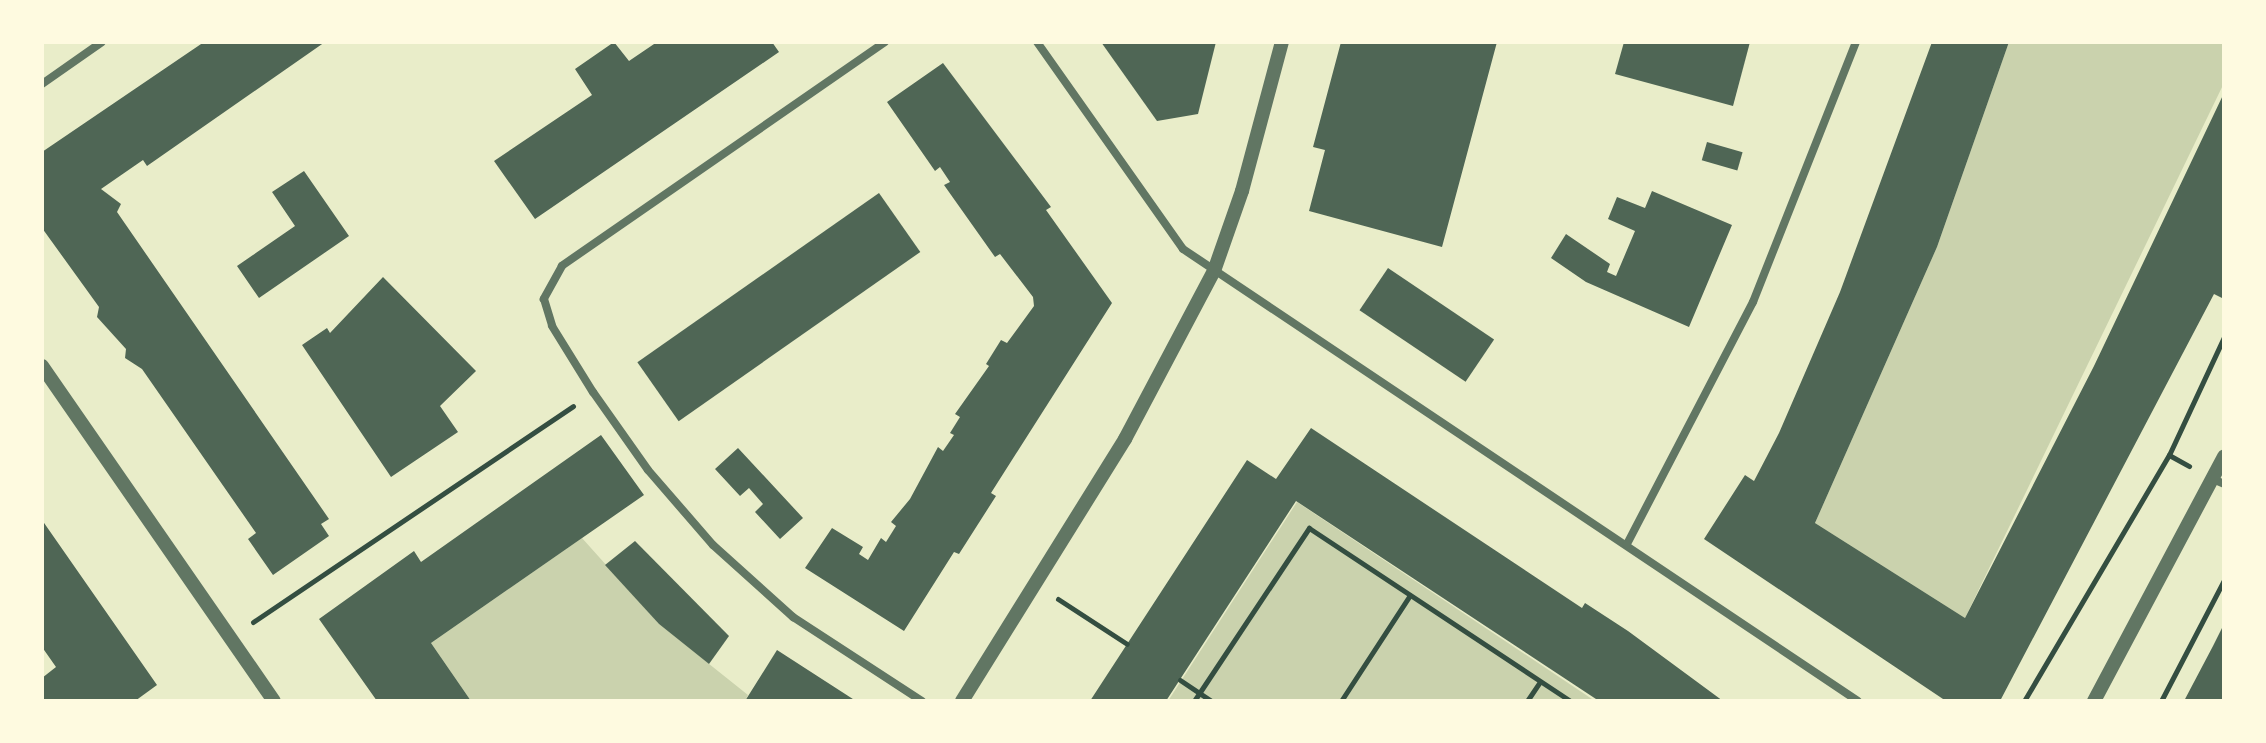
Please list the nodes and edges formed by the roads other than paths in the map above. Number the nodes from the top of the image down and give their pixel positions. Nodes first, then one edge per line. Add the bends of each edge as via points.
1 (102, 42) edge
2 (885, 42) edge
3 (1037, 42) edge
4 (1282, 42) edge
5 (1856, 42) edge
6 (42, 84) edge
7 (1214, 271) junction
8 (42, 366) edge
9 (2224, 456) edge
10 (2218, 482) edge
11 (1627, 544) junction
12 (274, 701) edge
13 (922, 701) edge
14 (962, 701) edge
15 (1858, 701) edge
16 (2094, 701) edge

1 - 6 street
2 - 13 street via 562,266 544,299 552,326 593,392 648,470 713,545 793,617
3 - 7 street via 1183,249
4 - 7 street via 1242,191
5 - 11 street via 1753,302
7 - 11 street
7 - 14 street via 1125,439
8 - 12 street
9 - 10 street
10 - 16 street
11 - 15 street

